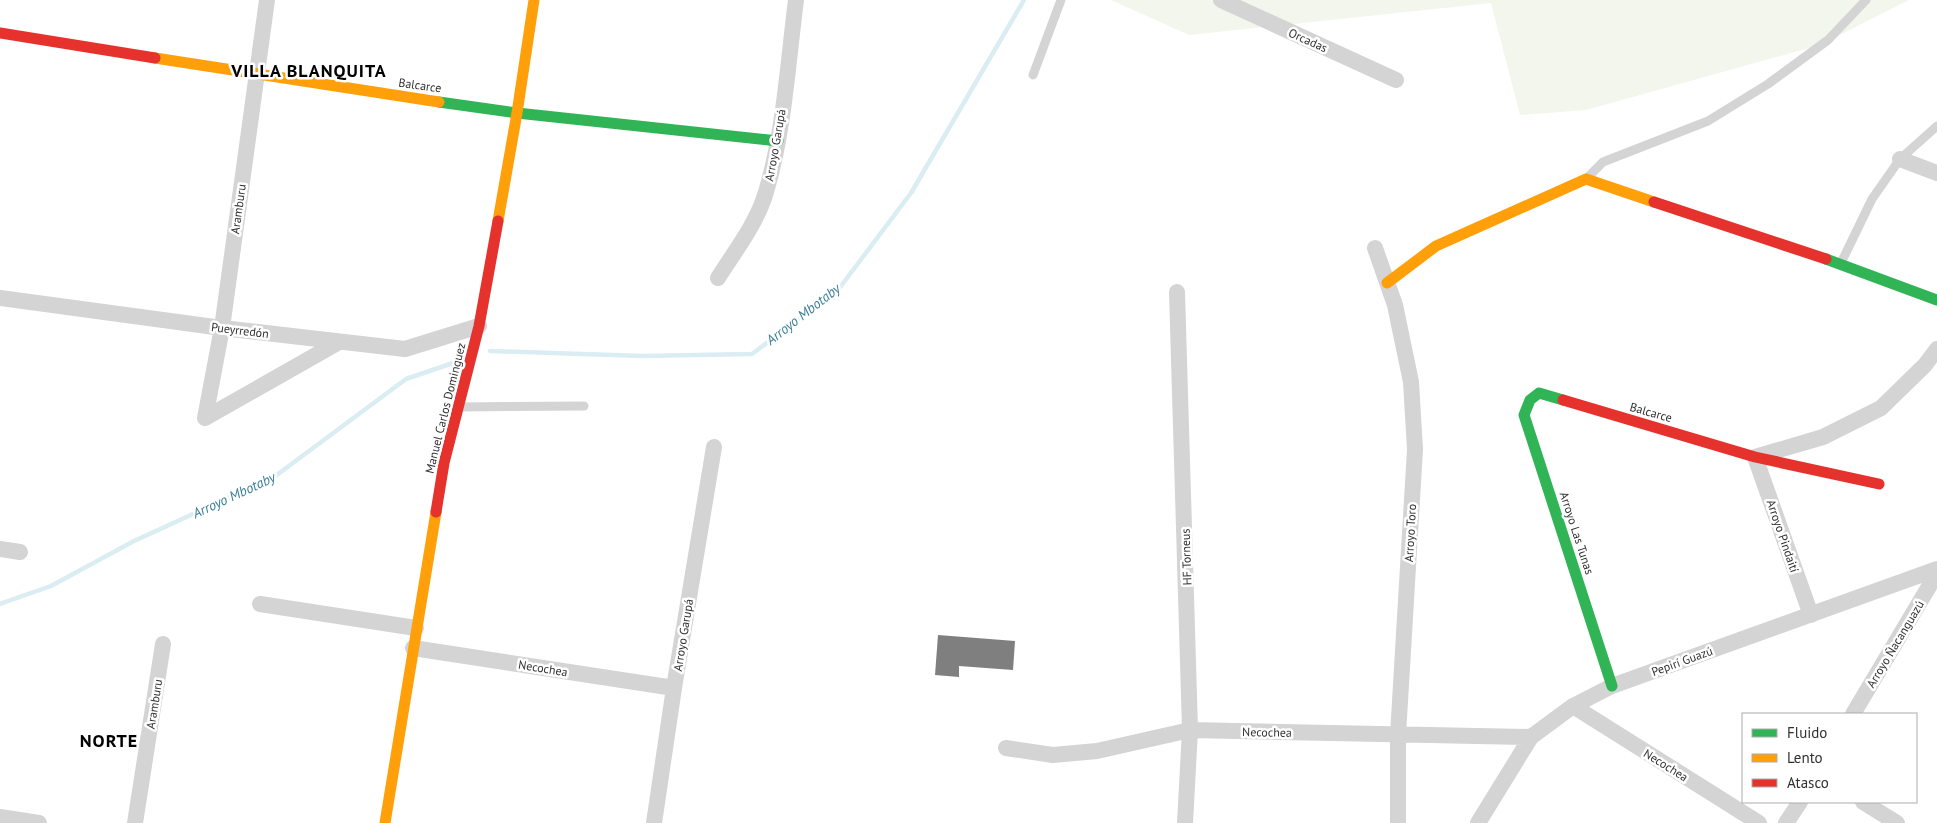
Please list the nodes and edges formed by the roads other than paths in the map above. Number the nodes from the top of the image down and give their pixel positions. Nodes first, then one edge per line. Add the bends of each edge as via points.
1 (267, 0) edge
2 (534, 0) edge
3 (796, 0) edge
4 (1061, 0) edge
5 (1221, 0) edge
6 (1866, 0) edge
7 (0, 33) edge
8 (256, 75) junction
9 (1033, 75) dead end
10 (1396, 80) dead end
11 (517, 113) junction
12 (1937, 126) edge
13 (778, 141) junction
14 (1900, 159) junction
15 (1937, 172) edge
16 (1586, 178) junction
17 (1375, 248) dead end
18 (1840, 264) junction
19 (718, 278) dead end
20 (1387, 283) junction
21 (1177, 292) dead end
22 (0, 298) edge
23 (1937, 300) edge
24 (479, 326) junction
25 (222, 328) junction
26 (339, 342) junction
27 (1937, 349) edge
28 (1539, 394) joint
29 (584, 406) dead end
30 (458, 407) junction
31 (714, 447) dead end
32 (1755, 457) junction
33 (1879, 484) dead end
34 (0, 549) edge
35 (20, 552) dead end
36 (1937, 571) edge
37 (260, 604) dead end
38 (1810, 615) junction
39 (416, 628) junction
40 (164, 644) dead end
41 (413, 648) junction
42 (1612, 686) junction
43 (674, 688) junction
44 (1573, 706) junction
45 (1855, 713) edge
46 (1190, 730) junction
47 (1398, 735) junction
48 (1531, 737) junction
49 (1006, 748) dead end
50 (1799, 803) edge
51 (1865, 803) edge
52 (0, 817) edge
53 (39, 823) edge
54 (135, 823) edge
55 (385, 823) edge
56 (654, 823) edge
57 (1185, 823) edge
58 (1398, 823) edge
59 (1478, 823) edge
60 (1759, 823) edge
61 (1786, 823) edge
62 (1897, 823) edge

1 - 8 street, Aramburu
2 - 11 street, Manuel Carlos Dominguez
3 - 13 street, Arroyo Garupá
4 - 9 lane
5 - 10 street, Orcadas
6 - 16 lane via 1828,40 1759,89 1708,121 1603,162
7 - 8 street, Balcarce
8 - 11 street, Balcarce
8 - 25 street, Aramburu
11 - 13 street, Balcarce
11 - 24 street, Manuel Carlos Dominguez
12 - 14 lane
13 - 19 street, Arroyo Garupá via 766,193 751,226
14 - 15 street
14 - 18 lane via 1872,199
16 - 18 street
16 - 20 street via 1436,246
17 - 20 street, Arroyo Toro
18 - 23 street
20 - 47 street, Arroyo Toro via 1395,305 1411,382 1415,449
21 - 46 street, HF Torneus
22 - 25 street, Pueyrredón
24 - 26 street, Pueyrredón via 405,349
24 - 30 street, Manuel Carlos Dominguez
25 - 26 street, Pueyrredón
25 - 26 street, Aramburu via 205,418
27 - 32 street via 1881,408 1823,437
28 - 32 street, Balcarce
28 - 42 street, Arroyo Las Tunas via 1530,400 1524,415
29 - 30 lane
30 - 39 street, Manuel Carlos Dominguez via 444,464
31 - 43 street, Arroyo Garupá
32 - 33 street, Balcarce
32 - 38 street, Arroyo Pindaití
34 - 35 street
36 - 38 street, Pepirí Guazú
36 - 45 street, Arroyo Ñacanguazú
37 - 39 street
38 - 42 street, Pepirí Guazú
39 - 41 street, Manuel Carlos Dominguez
40 - 54 street, Aramburu
41 - 43 street, Necochea
41 - 55 street, Manuel Carlos Dominguez
42 - 44 street, Pepirí Guazú
43 - 56 street, Arroyo Garupá
44 - 48 street, Pepirí Guazú
44 - 60 street, Necochea
46 - 47 street, Necochea
46 - 49 street, Necochea via 1097,752 1053,755
46 - 57 street, HF Torneus
47 - 48 street, Necochea
47 - 58 street, Arroyo Toro
48 - 59 street, Pepirí Guazú
50 - 61 street
51 - 62 street
52 - 53 street

